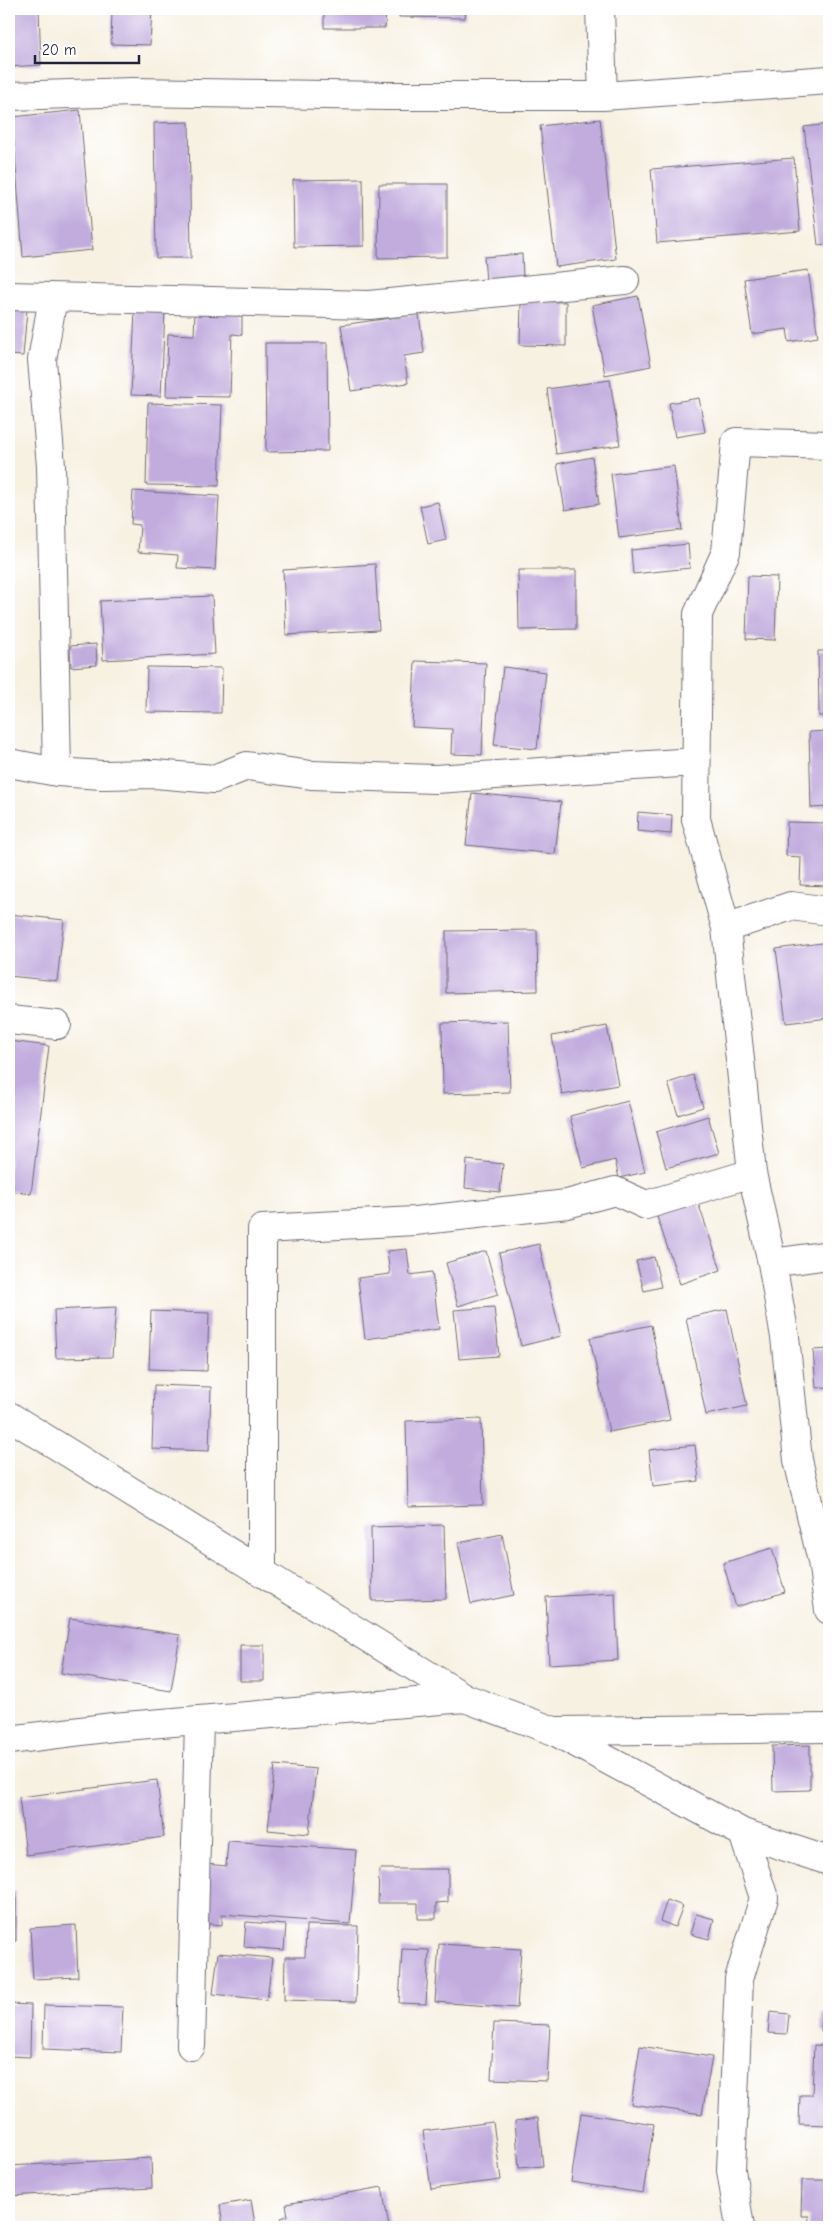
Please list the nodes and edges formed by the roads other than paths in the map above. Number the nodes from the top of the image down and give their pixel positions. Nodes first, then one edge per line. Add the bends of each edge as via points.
1 (600, 9) edge
2 (829, 80) edge
3 (9, 96) edge
4 (603, 96) junction
5 (625, 280) dead end
6 (9, 296) edge
7 (53, 298) junction
8 (829, 445) edge
9 (695, 762) junction
10 (9, 763) edge
11 (57, 772) junction
12 (829, 911) edge
13 (726, 928) junction
14 (9, 1020) edge
15 (57, 1025) dead end
16 (752, 1173) junction
17 (829, 1255) edge
18 (772, 1263) junction
19 (9, 1416) edge
20 (262, 1572) junction
21 (829, 1610) edge
22 (465, 1698) junction
23 (199, 1720) junction
24 (829, 1728) edge
25 (554, 1731) junction
26 (9, 1740) edge
27 (743, 1833) junction
28 (829, 1861) edge
29 (191, 2046) dead end
30 (740, 2227) edge

1 - 4 street
2 - 4 street
3 - 4 street via 132,92
5 - 7 street via 369,305
6 - 7 street
7 - 11 street via 42,360 51,466
8 - 9 street via 736,442 726,552 698,614
9 - 11 street via 435,779 311,775 247,766 214,779
9 - 13 street via 696,819
10 - 11 street
12 - 13 street via 791,906
13 - 16 street
14 - 15 street
16 - 18 street
16 - 20 street via 646,1206 615,1191 567,1204 415,1222 262,1229
17 - 18 street
18 - 21 street via 785,1337 798,1460 822,1561
19 - 20 street
20 - 22 street
22 - 23 street
22 - 25 street
23 - 26 street
23 - 29 street
24 - 25 street
25 - 27 street
27 - 28 street
27 - 30 street via 764,1898 739,1979 731,2170

